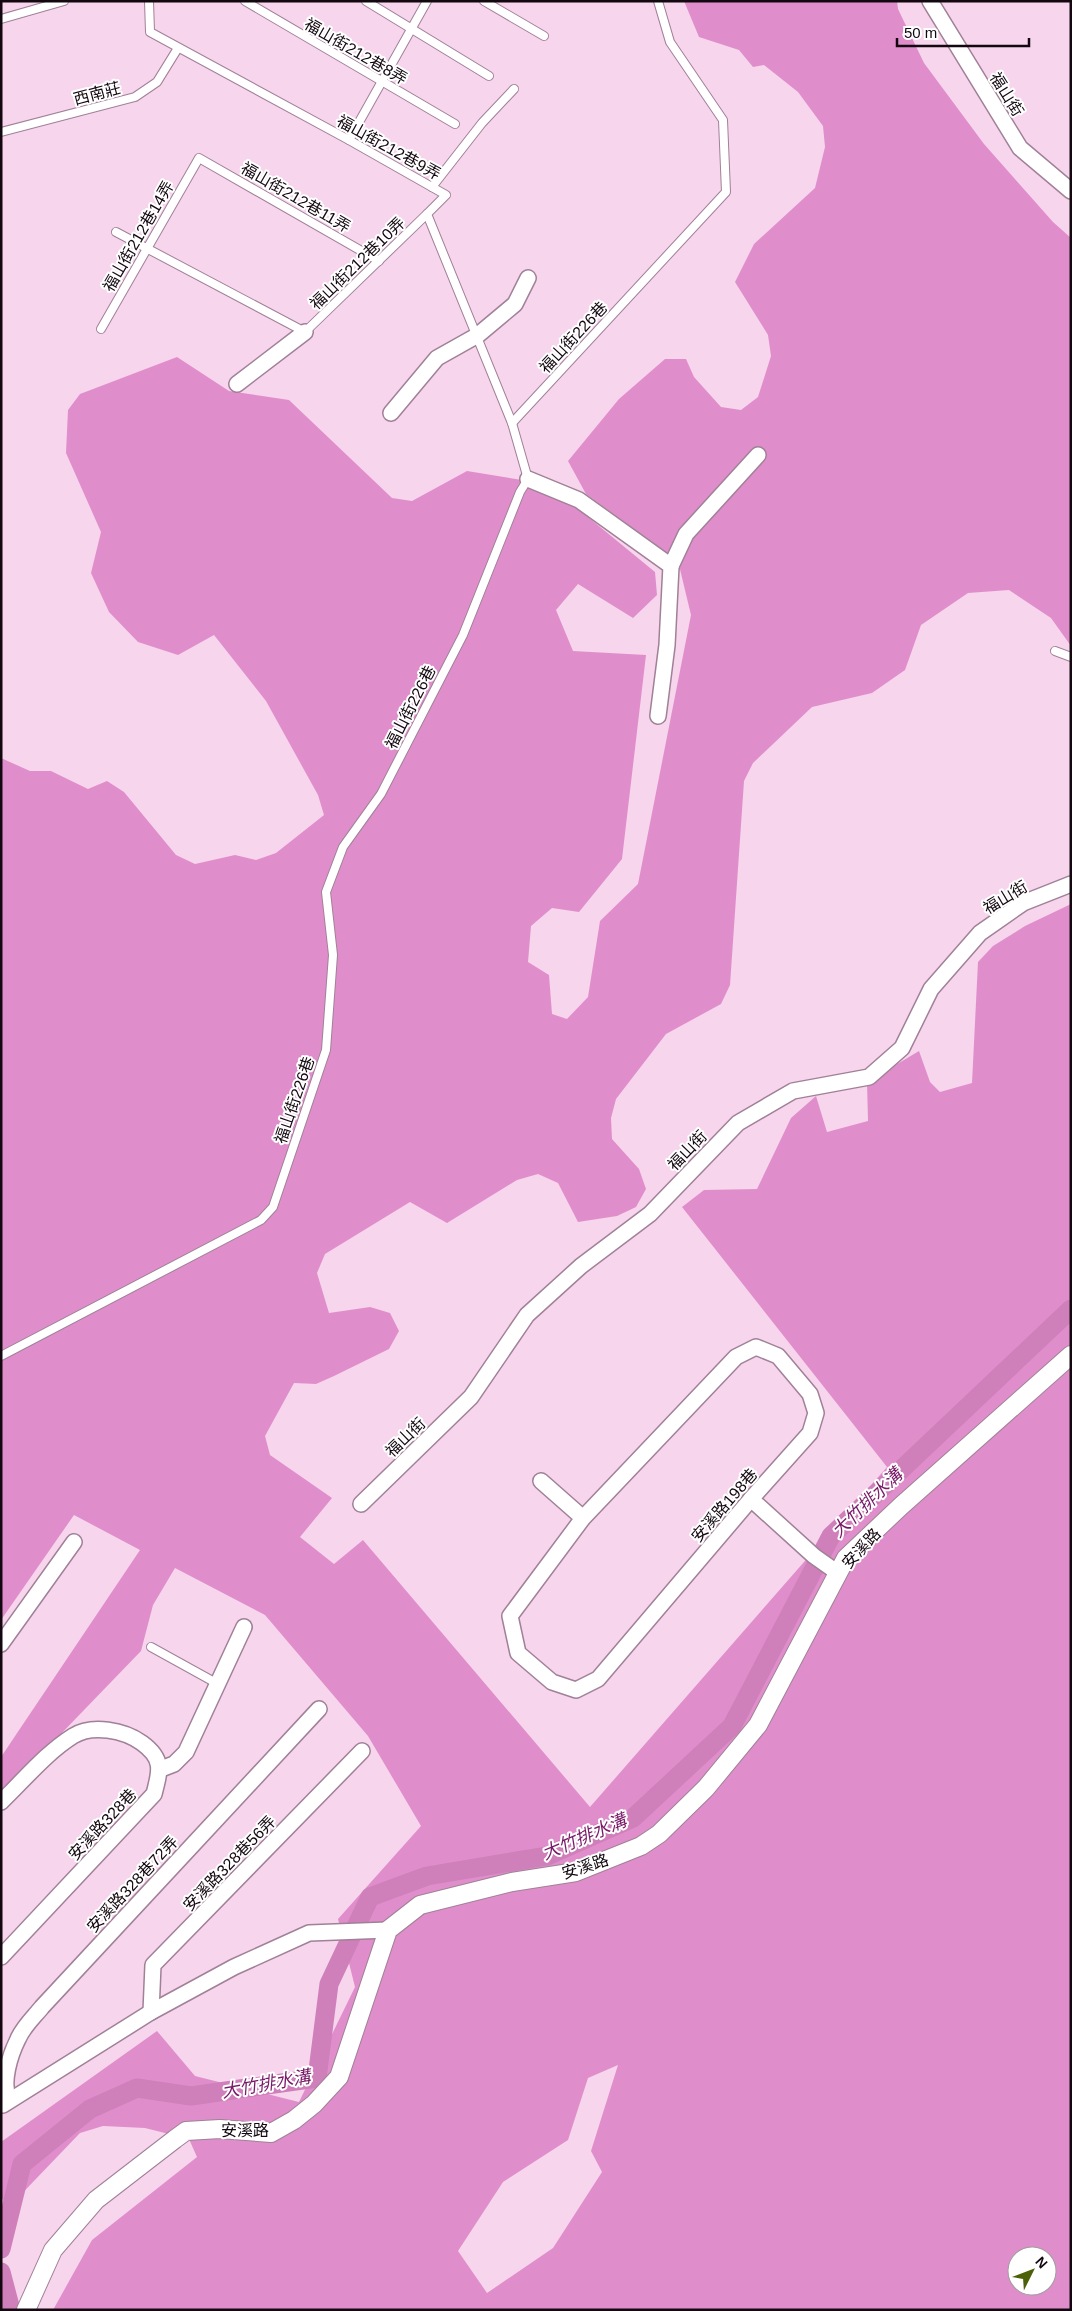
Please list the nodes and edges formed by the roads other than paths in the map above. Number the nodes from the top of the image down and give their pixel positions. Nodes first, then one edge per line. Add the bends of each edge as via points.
1 (64, 1) edge
2 (149, 1) edge
3 (244, 1) edge
4 (366, 1) edge
5 (427, 1) edge
6 (484, 1) edge
7 (658, 1) edge
8 (935, 3) edge
9 (1, 19) edge
10 (412, 29) junction
11 (544, 36) dead end
12 (178, 48) junction
13 (490, 76) dead end
14 (382, 82) junction
15 (514, 89) dead end
16 (454, 124) dead end
17 (1, 132) edge
18 (349, 140) junction
19 (200, 158) joint
20 (432, 187) junction
21 (1071, 191) edge
22 (427, 214) junction
23 (116, 232) dead end
24 (147, 248) junction
25 (379, 261) junction
26 (528, 278) dead end
27 (101, 328) dead end
28 (305, 332) junction
29 (478, 335) junction
30 (237, 384) dead end
31 (391, 413) dead end
32 (512, 423) junction
33 (758, 455) dead end
34 (528, 480) junction
35 (671, 566) junction
36 (1055, 651) dead end
37 (1071, 657) edge
38 (658, 716) dead end
39 (1071, 884) edge
40 (1071, 1355) edge
41 (1, 1356) edge
42 (541, 1481) dead end
43 (750, 1499) junction
44 (361, 1504) dead end
45 (583, 1518) junction
46 (74, 1542) dead end
47 (834, 1570) junction
48 (244, 1628) dead end
49 (1, 1644) edge
50 (152, 1647) dead end
51 (218, 1684) junction
52 (319, 1709) dead end
53 (362, 1751) dead end
54 (161, 1769) junction
55 (1, 1802) edge
56 (388, 1930) junction
57 (1, 1957) edge
58 (151, 2012) junction
59 (5, 2103) edge
60 (28, 2308) edge

1 - 9 lane
2 - 12 lane, 福山街212巷9弄 via 150,32
3 - 14 lane, 福山街212巷8弄
4 - 10 lane
5 - 10 lane
6 - 11 lane
7 - 32 lane, 福山街226巷 via 670,42 723,120 726,192
8 - 21 street, 福山街 via 1020,148
10 - 13 lane
10 - 14 lane
12 - 17 lane, 西南莊 via 156,82 135,97
12 - 18 lane, 福山街212巷9弄
14 - 16 lane, 福山街212巷8弄
14 - 18 lane
15 - 20 lane via 482,123
18 - 20 lane, 福山街212巷9弄
19 - 24 lane, 福山街212巷14弄
19 - 25 lane, 福山街212巷11弄
20 - 22 lane, 福山街212巷9弄 via 446,195
22 - 25 lane, 福山街212巷10弄
22 - 29 lane
23 - 24 lane
24 - 27 lane, 福山街212巷14弄
24 - 28 lane
25 - 28 lane, 福山街212巷10弄
26 - 29 street via 515,304
28 - 30 street
29 - 31 street via 437,358
29 - 32 lane
32 - 34 lane
33 - 35 street via 686,534
34 - 35 street via 579,500
34 - 41 lane, 福山街226巷 via 520,492 463,636 381,794 343,847 326,892 333,955 326,1050 273,1207 261,1220
35 - 38 street via 667,645
36 - 37 lane
39 - 44 street, 福山街 via 1023,903 980,933 931,989 902,1048 869,1077 793,1091 738,1122 650,1214 581,1266 527,1315 471,1397
40 - 47 street, 安溪路
42 - 45 street
43 - 45 street, 安溪路198巷 via 810,1433 816,1413 810,1394 778,1356 756,1347 736,1357
43 - 45 street, 安溪路198巷 via 598,1679 576,1690 552,1682 518,1652 510,1616
43 - 47 street
46 - 49 street
47 - 56 street, 安溪路 via 758,1725 706,1788 659,1834 641,1846 576,1872 512,1882 420,1905
48 - 51 street
50 - 51 lane
51 - 54 street via 186,1752 174,1764
52 - 59 street, 安溪路328巷72弄 via 42,2007 18,2038 8,2069
53 - 58 street, 安溪路328巷56弄 via 153,1966
54 - 55 street via 154,1754 141,1742 120,1733 98,1729 74,1735
54 - 57 street, 安溪路328巷 via 154,1794
56 - 58 street via 309,1933 234,1967
56 - 60 street, 安溪路 via 339,2077 320,2097 294,2120 271,2133 220,2129 186,2131 175,2138 96,2200 52,2250
58 - 59 street

